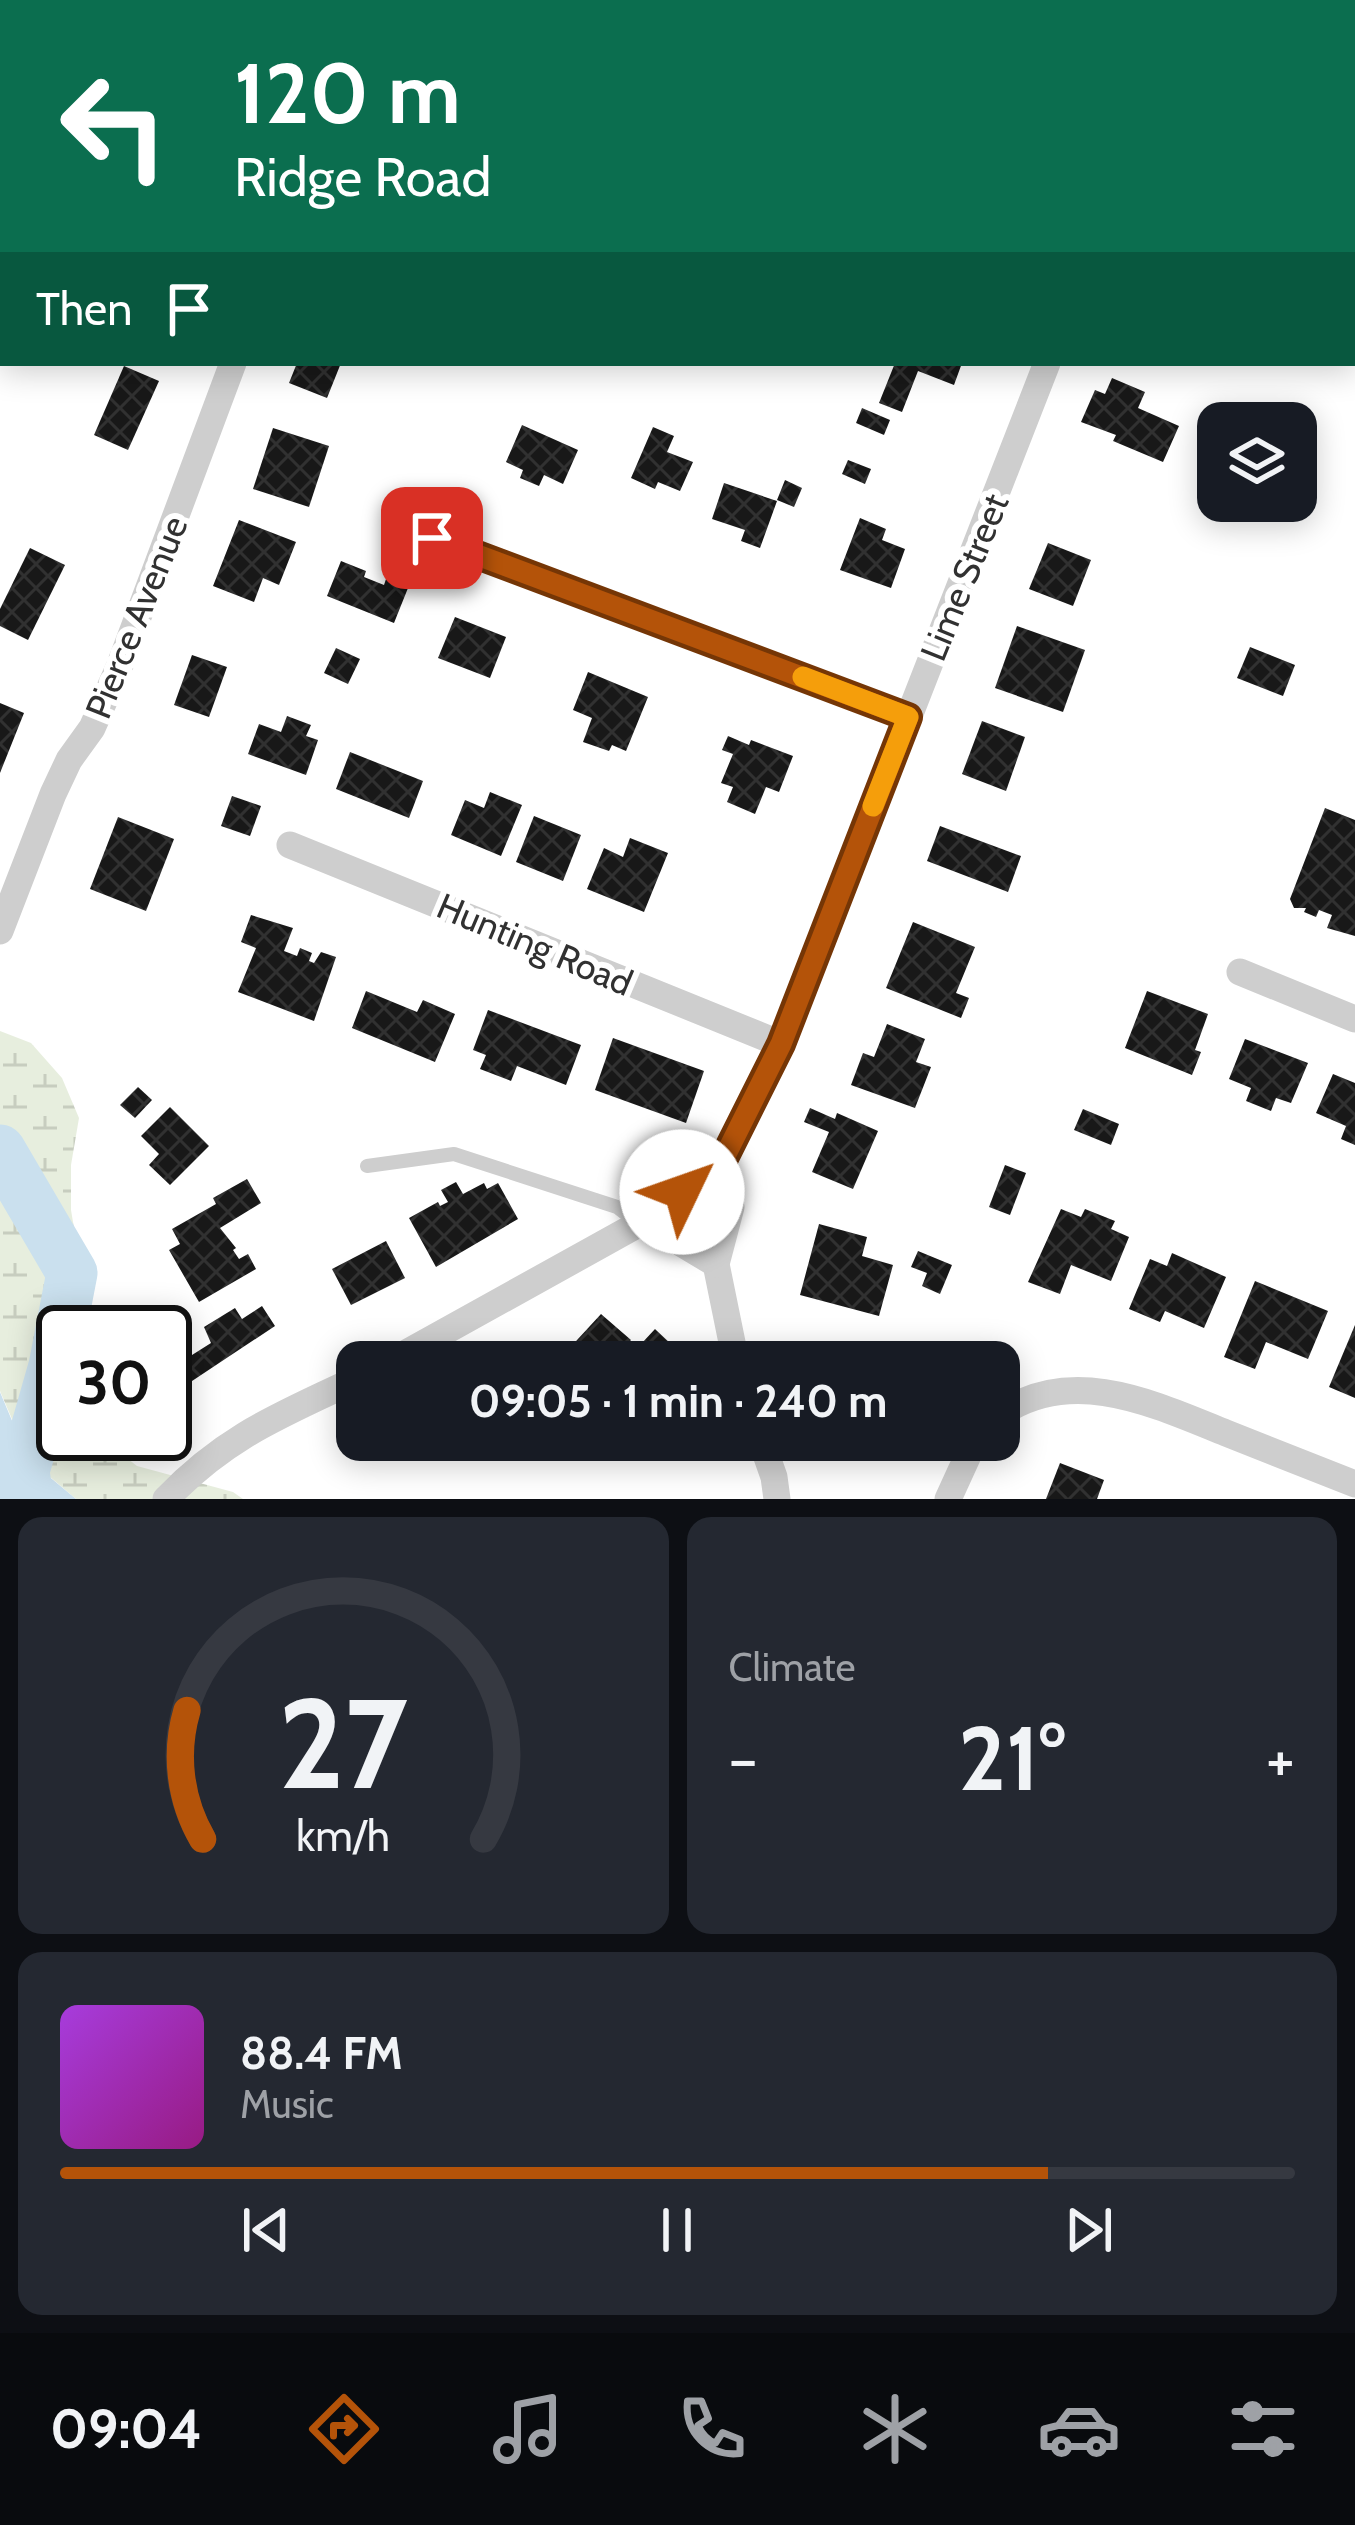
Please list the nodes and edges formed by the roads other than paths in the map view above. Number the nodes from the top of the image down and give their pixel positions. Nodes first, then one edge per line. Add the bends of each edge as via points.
1 (232, 366) edge
2 (1046, 366) edge
3 (432, 538) dead end
4 (908, 717) junction
5 (290, 845) dead end
6 (0, 931) edge
7 (1240, 972) dead end
8 (1355, 1019) edge
9 (781, 1044) junction
10 (721, 1164) junction
11 (367, 1166) dead end
12 (642, 1222) junction
13 (716, 1264) junction
14 (428, 1341) edge
15 (732, 1341) edge
16 (336, 1389) edge
17 (1020, 1403) edge
18 (767, 1461) edge
19 (965, 1461) edge
20 (1355, 1484) edge
21 (166, 1499) edge
22 (777, 1499) edge
23 (948, 1499) edge

1 - 6 street, Pierce Avenue via 120,665 61,777
2 - 4 street, Lime Street
3 - 4 street
4 - 9 street, Lime Street
5 - 9 street, Hunting Road
7 - 8 street
9 - 10 street, Lime Street
10 - 12 street, Lime Street
10 - 13 street via 731,1207
11 - 12 lane via 454,1154
12 - 13 street
12 - 14 street, Lime Street
13 - 15 street
16 - 21 street via 243,1433
17 - 20 street via 1064,1390 1102,1391
18 - 22 street
19 - 23 street

